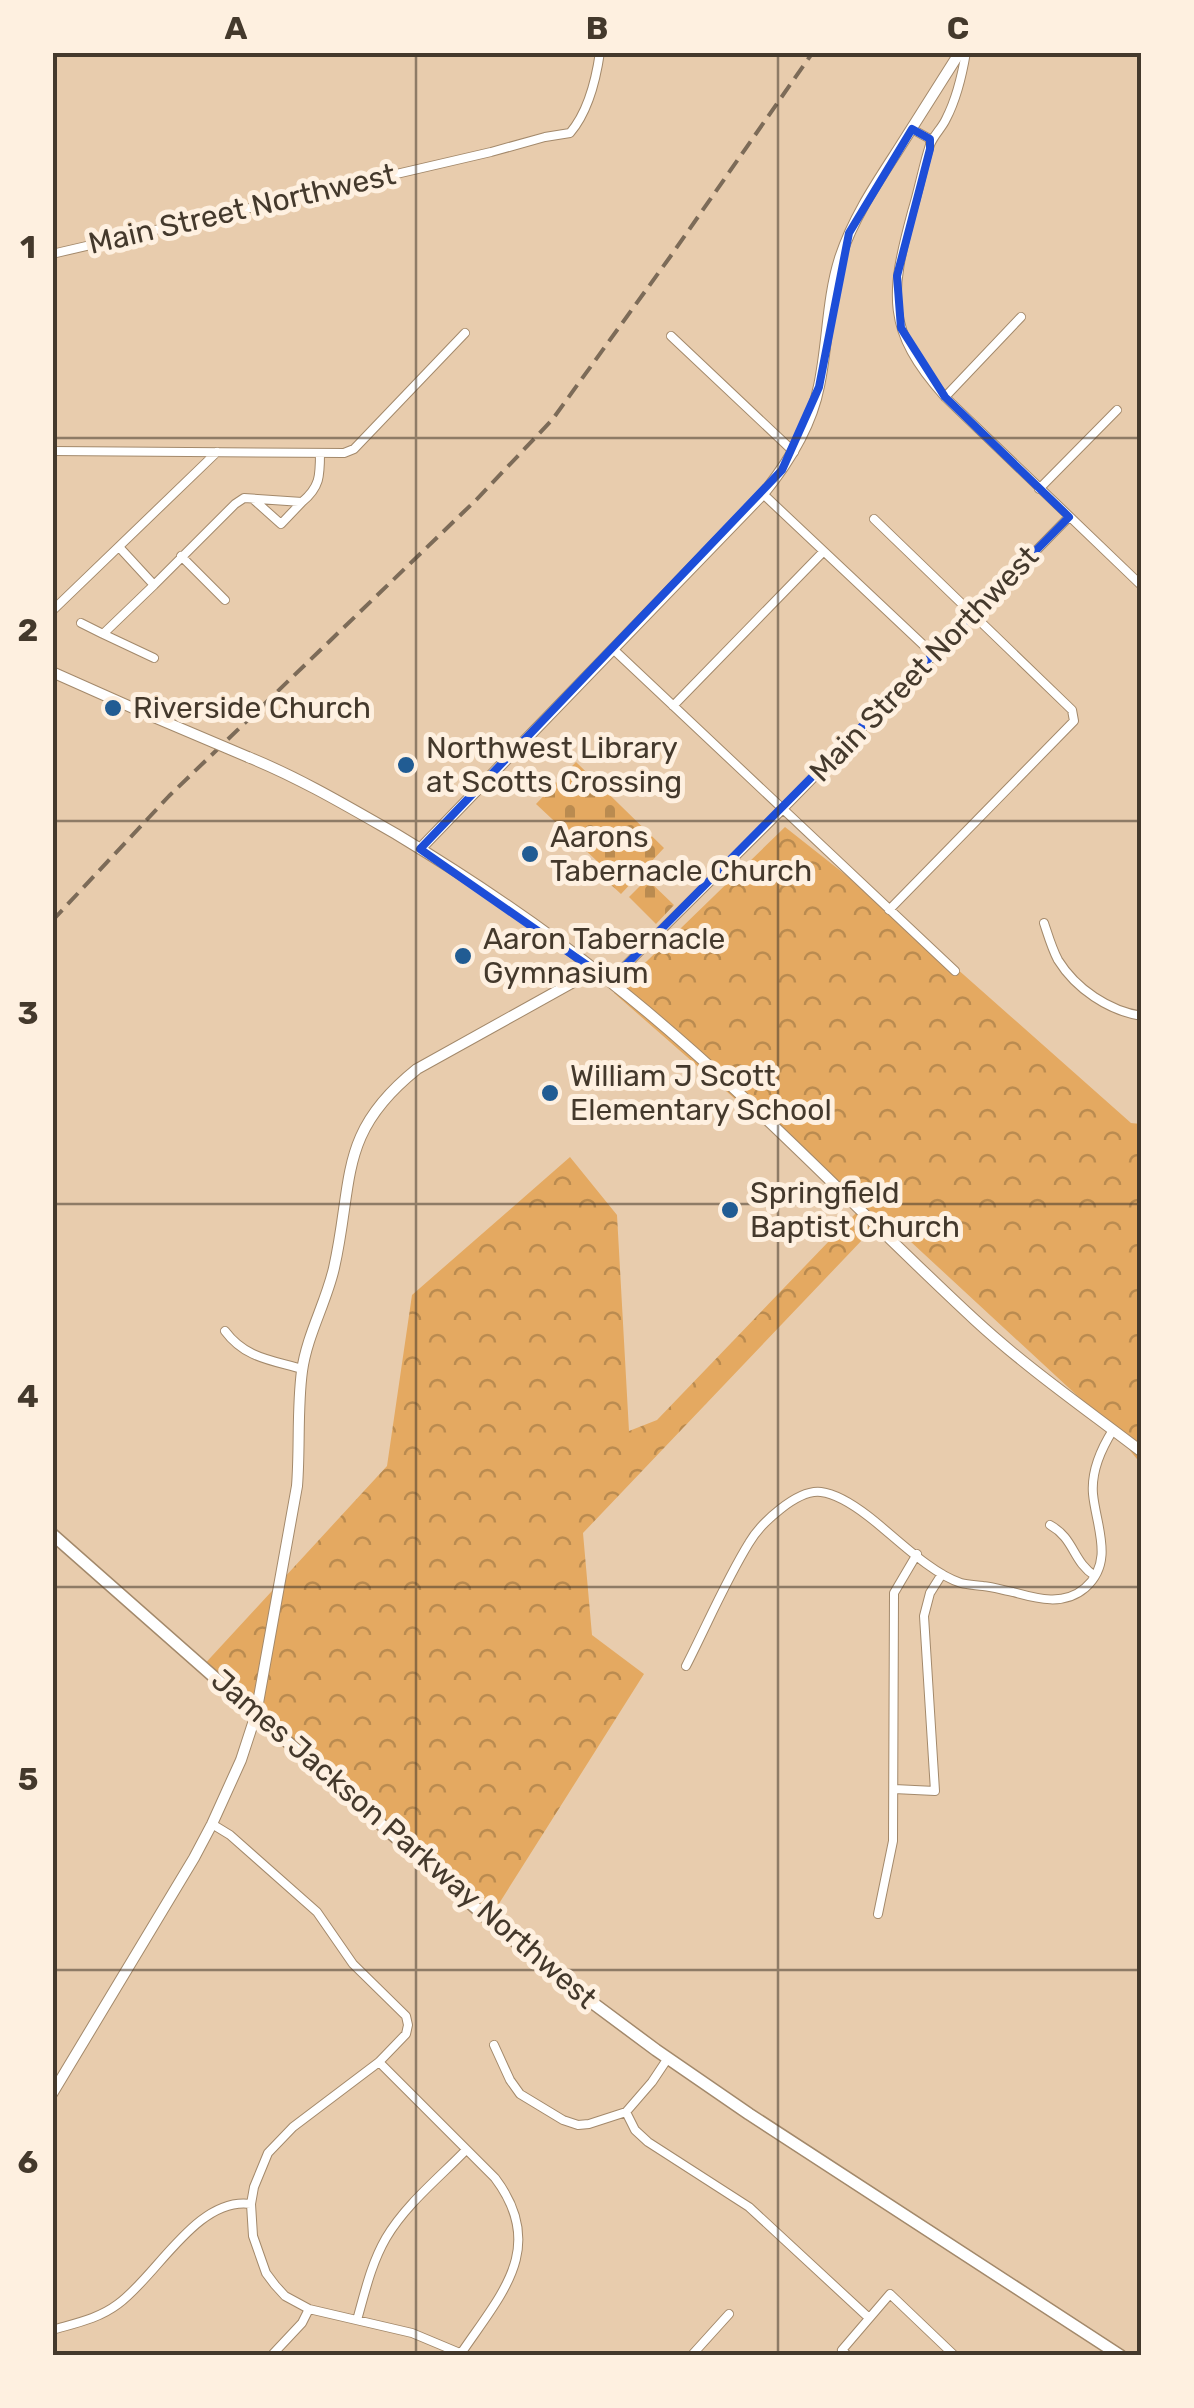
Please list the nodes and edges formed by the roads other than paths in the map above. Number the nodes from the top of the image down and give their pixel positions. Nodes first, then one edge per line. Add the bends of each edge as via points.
1 (600, 52) edge
2 (963, 52) edge
3 (912, 129) junction
4 (930, 143) junction
5 (52, 254) edge
6 (1021, 317) dead end
7 (465, 333) dead end
8 (671, 336) dead end
9 (945, 397) junction
10 (1117, 410) dead end
11 (52, 451) edge
12 (217, 452) junction
13 (794, 452) junction
14 (320, 453) junction
15 (1039, 489) junction
16 (764, 494) junction
17 (253, 498) junction
18 (302, 502) junction
19 (1068, 517) junction
20 (874, 519) dead end
21 (119, 547) junction
22 (823, 552) junction
23 (182, 556) junction
24 (154, 585) junction
25 (1142, 586) edge
26 (225, 600) dead end
27 (52, 611) edge
28 (973, 614) junction
29 (82, 623) dead end
30 (103, 634) junction
31 (614, 648) junction
32 (934, 655) junction
33 (154, 658) dead end
34 (52, 672) edge
35 (674, 706) junction
36 (782, 810) junction
37 (420, 848) junction
38 (890, 910) junction
39 (1044, 923) dead end
40 (595, 970) junction
41 (955, 972) dead end
42 (610, 981) junction
43 (1142, 1016) edge
44 (224, 1331) dead end
45 (302, 1368) junction
46 (1113, 1430) junction
47 (1142, 1452) edge
48 (1050, 1526) dead end
49 (52, 1534) edge
50 (916, 1554) junction
51 (942, 1574) junction
52 (1095, 1576) junction
53 (686, 1666) dead end
54 (256, 1714) junction
55 (894, 1789) junction
56 (212, 1824) junction
57 (878, 1914) dead end
58 (494, 2045) dead end
59 (668, 2058) junction
60 (378, 2062) junction
61 (52, 2094) edge
62 (626, 2112) junction
63 (466, 2150) junction
64 (251, 2204) junction
65 (309, 2309) junction
66 (729, 2314) dead end
67 (870, 2318) junction
68 (357, 2320) junction
69 (52, 2330) edge
70 (465, 2354) edge
71 (271, 2356) edge
72 (691, 2356) edge
73 (848, 2356) edge
74 (955, 2356) edge
75 (1122, 2356) edge

1 - 5 street, Main Street Northwest via 581,120 570,133
2 - 3 street
2 - 4 street via 956,98
3 - 4 street
3 - 13 street via 849,233 833,286 819,387
4 - 9 street via 896,301 909,349
6 - 9 street
7 - 14 street via 354,450
8 - 13 street
9 - 15 street
10 - 15 street
11 - 12 street
12 - 14 street
12 - 21 street
13 - 16 street
14 - 18 street via 320,481
15 - 19 street
16 - 22 street
16 - 31 street
17 - 18 street
17 - 18 street via 281,524
17 - 23 street via 235,504
19 - 25 street
19 - 28 street, Main Street Northwest
20 - 28 street
21 - 24 street
21 - 27 street
22 - 32 street
22 - 35 street
23 - 24 street
23 - 26 street
24 - 30 street
28 - 32 street, Main Street Northwest
28 - 38 street via 1072,710 1074,720
29 - 30 street
30 - 33 street
31 - 35 street
31 - 37 street
32 - 36 street, Main Street Northwest
34 - 37 street, bridge via 285,772
35 - 36 street
36 - 38 street
36 - 42 street, Main Street Northwest
37 - 40 street
38 - 41 street
39 - 43 street via 1058,960 1077,984
40 - 42 street
40 - 45 street via 416,1069 375,1109 351,1159 334,1270
42 - 46 street via 978,1322
44 - 45 street via 248,1353
45 - 54 street via 296,1486
46 - 47 street
46 - 52 street via 1100,1450 1092,1492 1103,1559
48 - 52 street via 1065,1535 1080,1564
49 - 54 main road, James Jackson Parkway Northwest
50 - 51 street
50 - 53 street via 843,1500 803,1494 750,1540
50 - 55 street via 894,1593
51 - 52 street via 1054,1600 1070,1598
51 - 55 street via 924,1616 935,1791
54 - 56 street
54 - 59 main road, James Jackson Parkway Northwest via 494,1924
55 - 57 street via 894,1841
56 - 60 street via 317,1912 352,1964 406,2016 406,2034
56 - 61 street
58 - 62 street via 520,2094 563,2120 589,2124
59 - 62 street
59 - 75 main road, James Jackson Parkway Northwest
60 - 63 street
60 - 64 street via 279,2140 260,2170
62 - 67 street via 648,2142 750,2207
63 - 68 street via 388,2236 370,2270
63 - 70 street via 508,2194 520,2242 510,2282
64 - 65 street via 266,2273 285,2296
64 - 69 street via 230,2204 205,2218 99,2317
65 - 68 street
65 - 71 street
66 - 72 street
67 - 73 street via 842,2350
67 - 74 street via 890,2294
68 - 70 street

